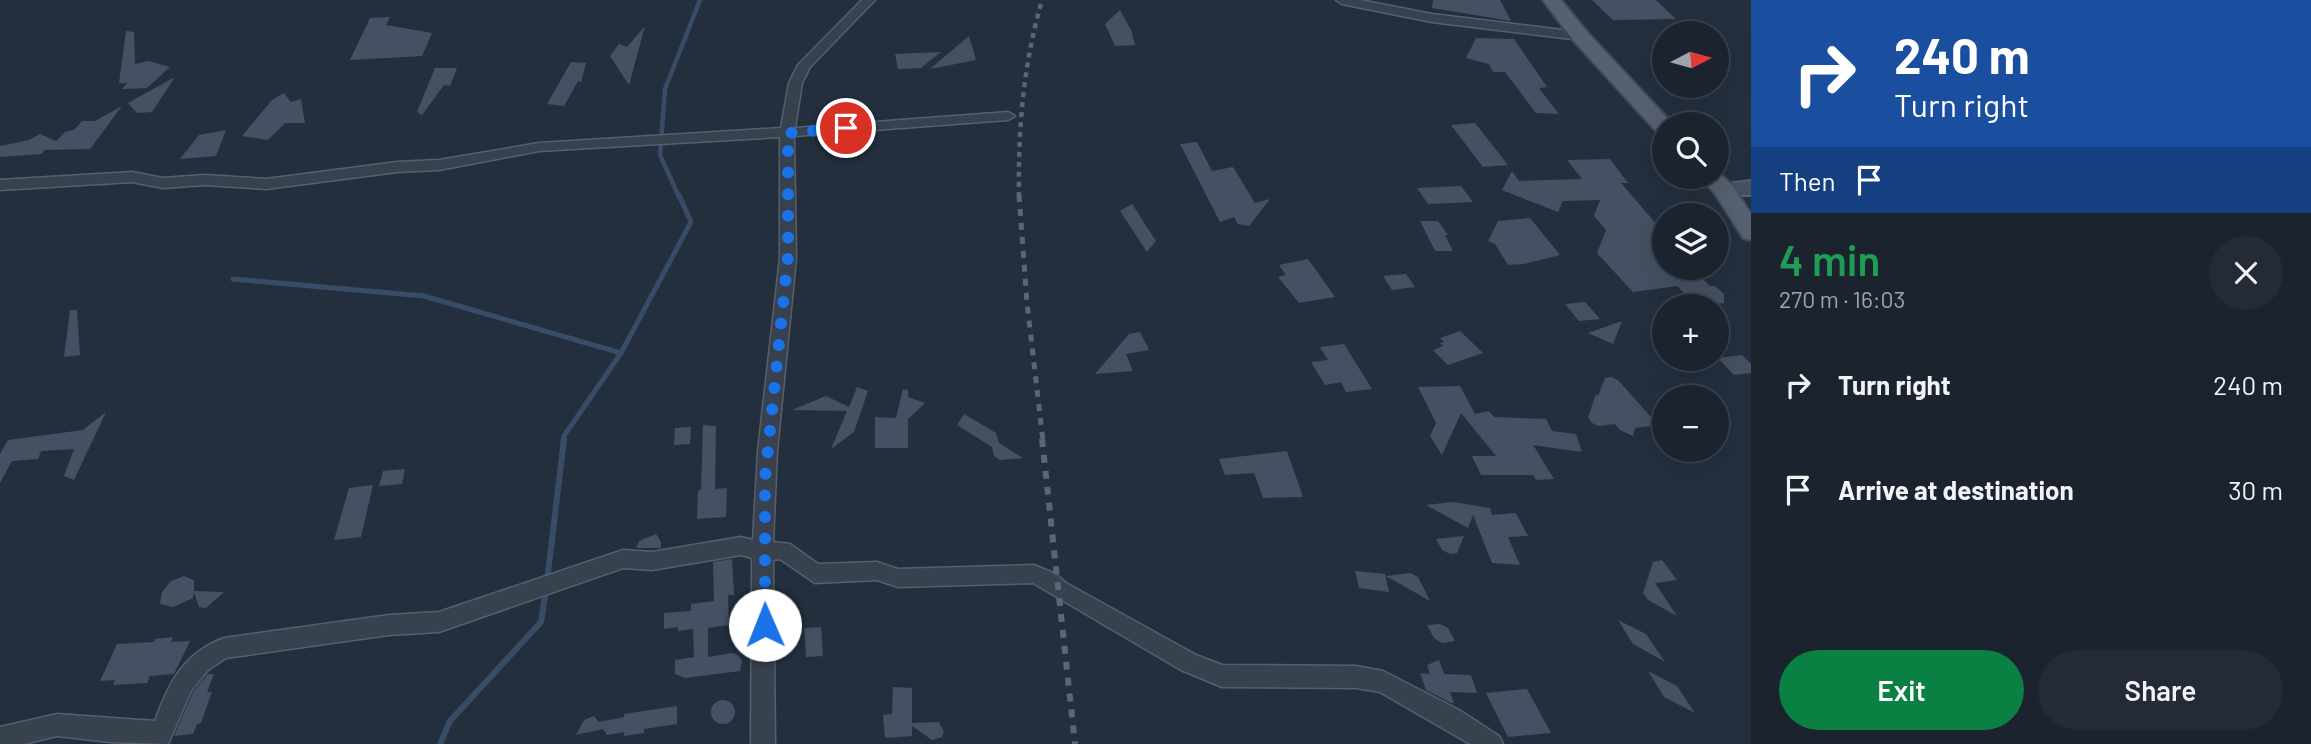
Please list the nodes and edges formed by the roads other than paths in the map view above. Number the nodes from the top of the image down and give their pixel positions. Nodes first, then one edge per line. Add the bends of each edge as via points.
1 (869, 0) edge
2 (1342, 0) edge
3 (1552, 0) edge
4 (1580, 36) junction
5 (1652, 114) edge
6 (1008, 116) dead end
7 (788, 133) junction
8 (0, 184) edge
9 (1729, 185) edge
10 (1751, 187) edge
11 (1721, 189) edge
12 (1751, 232) edge
13 (764, 552) junction
14 (0, 738) edge
15 (763, 744) edge
16 (1491, 744) edge

1 - 7 street via 796,77
2 - 4 street via 1432,18
3 - 4 main road
4 - 5 main road
6 - 7 street
7 - 8 street via 538,147 439,165 267,184 163,183 132,177
7 - 13 street via 788,256 765,479
9 - 10 street
11 - 12 main road
13 - 14 street via 741,546 652,561 623,559 439,622 224,648 209,653 190,670 162,735 150,730 110,731 57,724
13 - 15 street
13 - 16 street via 783,550 815,574 877,571 898,578 1042,576 1189,663 1222,676 1356,677 1383,682

